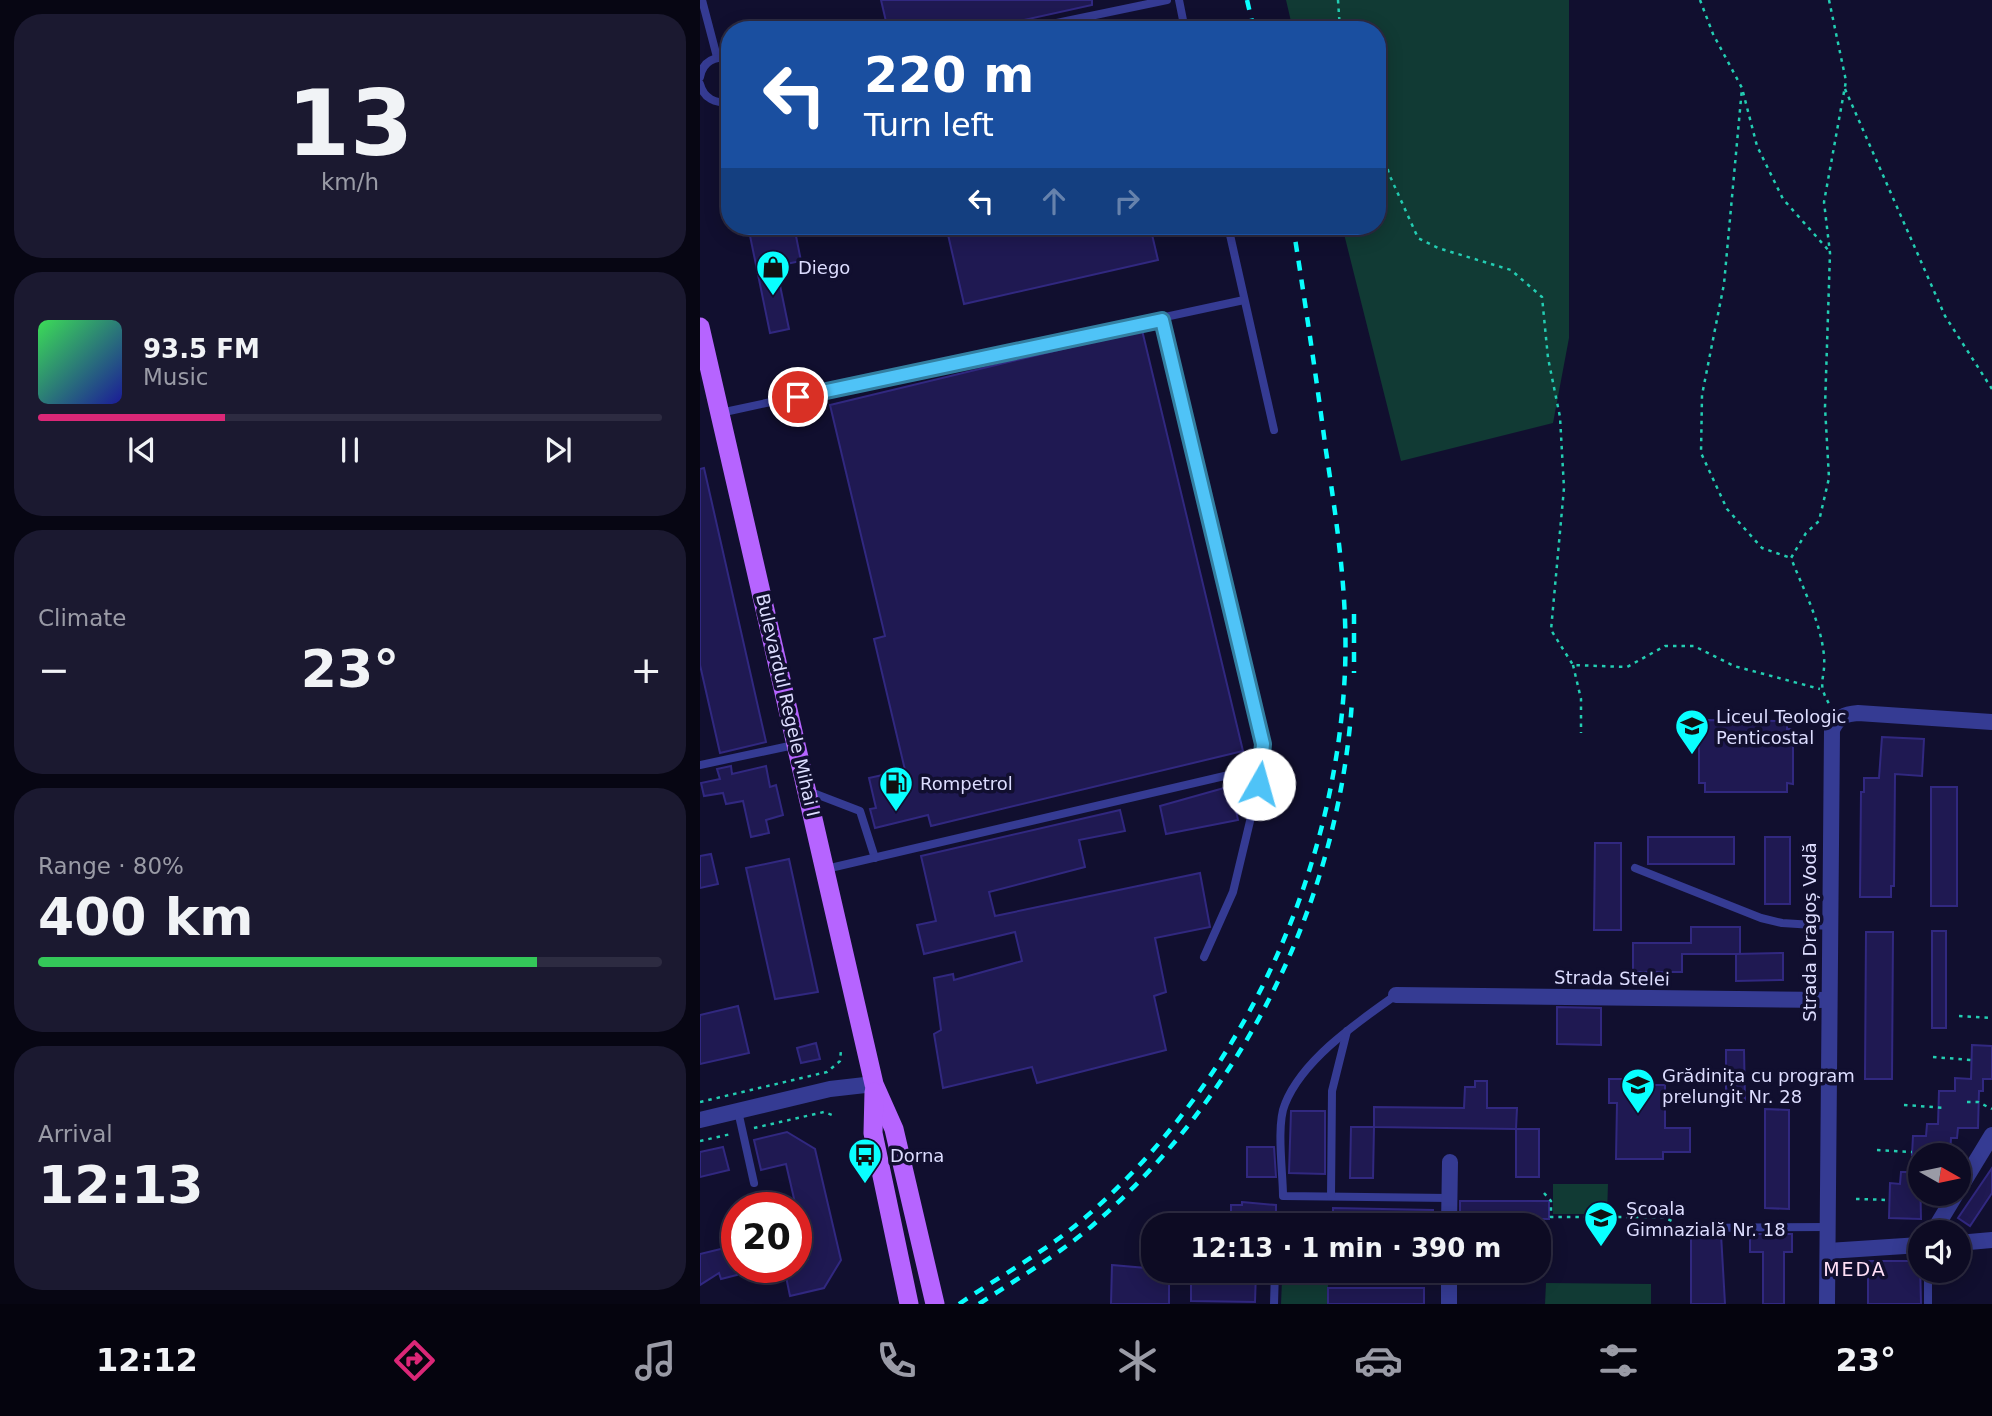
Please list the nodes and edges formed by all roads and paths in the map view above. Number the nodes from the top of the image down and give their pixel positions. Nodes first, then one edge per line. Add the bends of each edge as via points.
1 (702, 0) edge
2 (1167, 0) edge
3 (1179, 0) edge
4 (1338, 0) edge
5 (1700, 0) edge
6 (1829, 0) edge
7 (1066, 21) edge
8 (1183, 21) edge
9 (1339, 21) edge
10 (717, 57) junction
11 (721, 57) edge
12 (700, 73) edge
13 (700, 84) edge
14 (1742, 88) junction
15 (1845, 89) junction
16 (704, 99) edge
17 (1386, 162) edge
18 (1230, 235) edge
19 (1830, 253) junction
20 (1244, 300) junction
21 (1162, 320) junction
22 (700, 327) edge
23 (1992, 389) edge
24 (720, 413) junction
25 (1274, 430) dead end
26 (1791, 558) junction
27 (1573, 665) junction
28 (1820, 689) junction
29 (1838, 719) junction
30 (1992, 722) edge
31 (1581, 733) dead end
32 (797, 744) junction
33 (700, 765) edge
34 (1263, 766) junction
35 (808, 791) junction
36 (875, 858) junction
37 (1635, 868) dead end
38 (826, 869) junction
39 (1829, 926) junction
40 (1204, 957) dead end
41 (1396, 995) joint
42 (1828, 1000) junction
43 (1959, 1016) dead end
44 (1992, 1018) edge
45 (1346, 1031) junction
46 (841, 1050) dead end
47 (1933, 1057) dead end
48 (1971, 1060) dead end
49 (874, 1084) junction
50 (700, 1102) edge
51 (1967, 1102) dead end
52 (1904, 1105) dead end
53 (1946, 1108) dead end
54 (1992, 1109) edge
55 (738, 1111) junction
56 (835, 1116) dead end
57 (700, 1120) edge
58 (743, 1131) junction
59 (1991, 1139) edge
60 (700, 1141) edge
61 (1877, 1150) dead end
62 (1908, 1152) edge
63 (1971, 1157) edge
64 (1977, 1160) junction
65 (1450, 1162) dead end
66 (1971, 1170) edge
67 (754, 1183) dead end
68 (1544, 1193) dead end
69 (1331, 1196) junction
70 (1449, 1198) junction
71 (1856, 1199) dead end
72 (1889, 1200) dead end
73 (1449, 1213) edge
74 (1828, 1227) junction
75 (1685, 1228) joint
76 (1992, 1240) edge
77 (1971, 1241) edge
78 (1908, 1246) edge
79 (1828, 1251) junction
80 (1275, 1283) edge
81 (1449, 1283) edge
82 (1928, 1283) edge
83 (909, 1304) edge
84 (934, 1304) edge
85 (1274, 1304) edge
86 (1449, 1304) edge
87 (1827, 1304) edge
88 (1928, 1304) edge

1 - 10 lane
2 - 7 lane
3 - 8 lane
4 - 9 path
5 - 14 path
6 - 15 path
10 - 11 lane
10 - 12 lane
13 - 16 lane
14 - 19 path via 1757,145 1783,199
14 - 26 path via 1724,284 1702,396 1702,453 1727,509 1762,548
15 - 19 path via 1825,202
15 - 23 path via 1945,316
17 - 27 path via 1418,238 1511,270 1542,297 1560,417 1564,488 1551,630
18 - 20 lane
19 - 26 path via 1825,407 1829,478 1819,521
20 - 21 lane
20 - 25 lane
21 - 24 lane
21 - 34 lane via 1263,744
22 - 24 main road, Bulevardul Regele Mihai I
24 - 32 main road, Bulevardul Regele Mihai I
26 - 28 path via 1822,645
27 - 28 path via 1627,667 1665,646 1694,646 1734,666
27 - 31 path via 1581,699
28 - 29 path
29 - 30 street via 1858,713
29 - 39 street, Strada Dragoș Vodă via 1829,742
32 - 33 lane
32 - 35 main road, Bulevardul Regele Mihai I
34 - 36 lane
34 - 40 lane via 1233,892
35 - 36 lane via 860,811
35 - 38 main road, Bulevardul Regele Mihai I
36 - 38 lane
37 - 39 lane via 1761,918
38 - 49 main road, Bulevardul Regele Mihai I
39 - 42 street, Strada Dragoș Vodă
41 - 42 street, Strada Stelei
41 - 45 lane
42 - 74 street, Strada Dragoș Vodă
43 - 44 path
45 - 69 lane via 1332,1091
45 - 69 lane via 1301,1078 1283,1114 1283,1196
46 - 50 path via 840,1061 827,1072
47 - 48 path
49 - 55 street via 830,1089
49 - 83 main road, Bulevardul Regele Mihai I via 873,1133
49 - 84 main road, Bulevardul Regele Mihai I via 894,1129
51 - 54 path
52 - 53 path
55 - 57 street
55 - 58 lane
56 - 58 path via 824,1112
58 - 60 path
58 - 67 lane
59 - 64 street
61 - 62 path
63 - 64 path
64 - 66 street
65 - 70 street
68 - 75 path via 1551,1201 1551,1217 1663,1217
69 - 70 lane
70 - 73 street
71 - 72 path
74 - 75 lane
74 - 79 street, Strada Dragoș Vodă
76 - 77 street
78 - 79 street
79 - 87 street, Strada Dragoș Vodă
80 - 85 lane
81 - 86 street
82 - 88 lane

